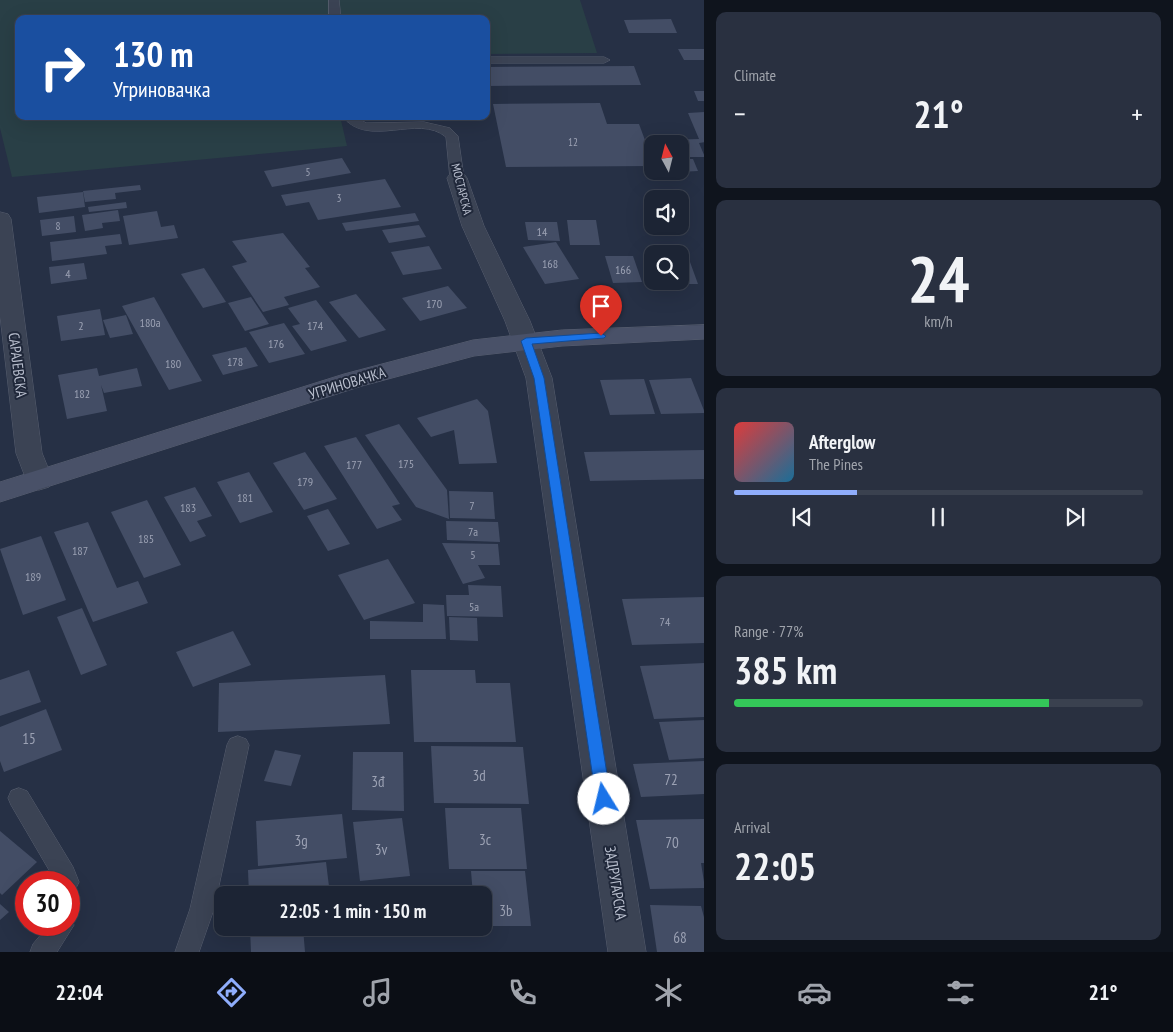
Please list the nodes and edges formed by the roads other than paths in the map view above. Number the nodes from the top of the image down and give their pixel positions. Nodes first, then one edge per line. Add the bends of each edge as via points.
1 (334, 0) edge
2 (335, 15) edge
3 (490, 60) edge
4 (604, 60) dead end
5 (352, 120) edge
6 (457, 178) joint
7 (0, 219) edge
8 (704, 332) edge
9 (526, 341) junction
10 (39, 480) junction
11 (0, 492) edge
12 (238, 745) dead end
13 (19, 798) dead end
14 (63, 871) edge
15 (55, 936) edge
16 (42, 952) edge
17 (187, 952) edge
18 (627, 952) edge

1 - 2 lane
3 - 4 lane
5 - 6 lane, МОСТАРСКА via 364,127 425,126 449,131
6 - 9 street, МОСТАРСКА via 472,227
7 - 10 street, САРАЈЕВСКА via 29,453
8 - 9 main road, УГРИНОВАЧКА
9 - 10 main road, УГРИНОВАЧКА via 461,351 363,378
9 - 18 street, ЗАДРУГАРСКА via 539,378
10 - 11 main road, УГРИНОВАЧКА
12 - 17 lane via 202,910
13 - 14 lane
15 - 16 lane

